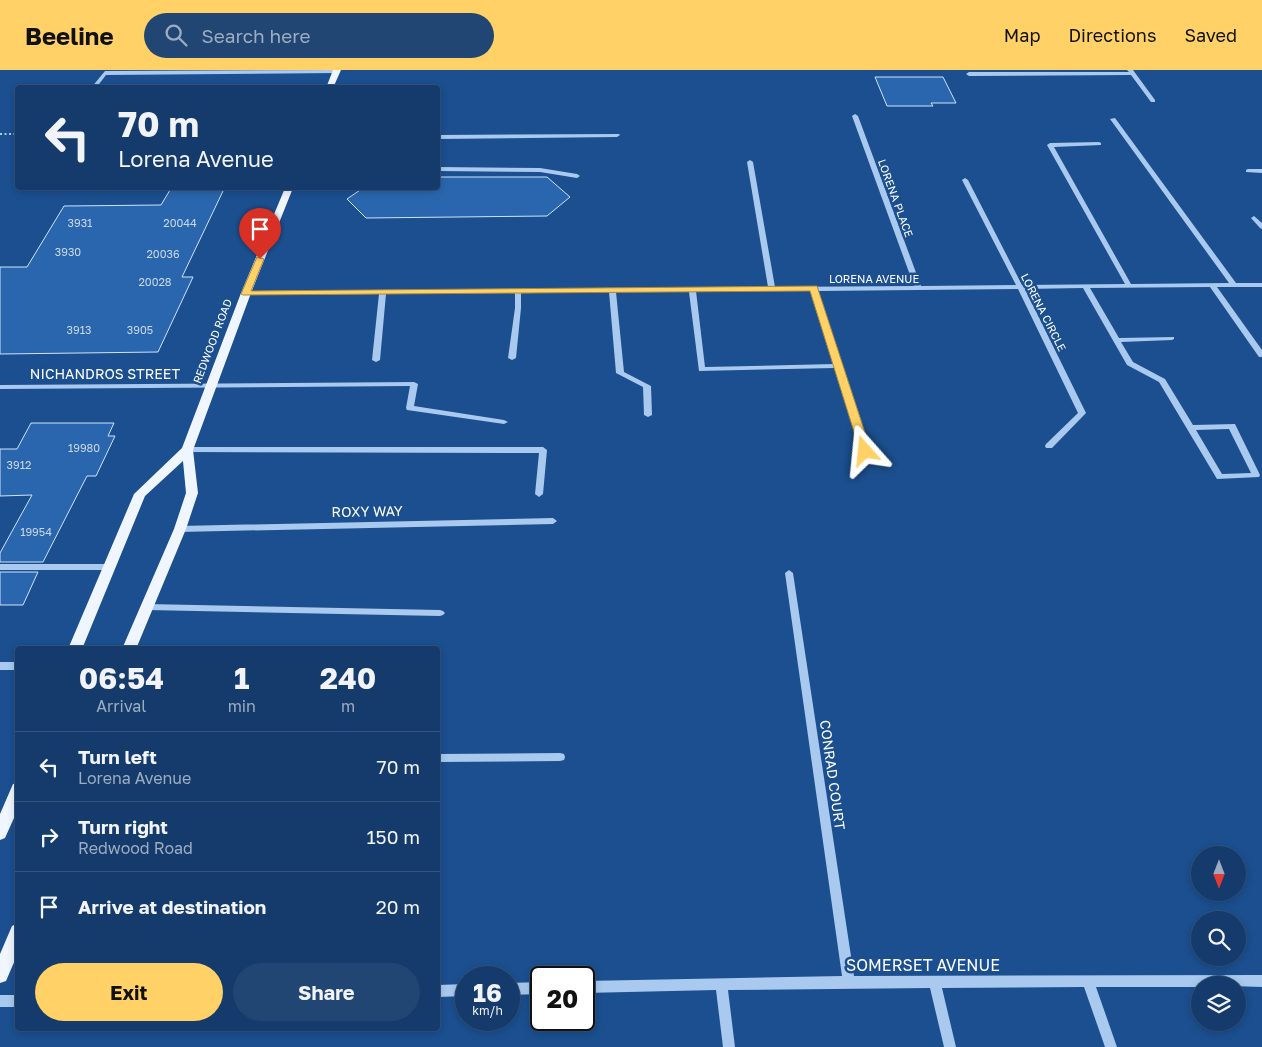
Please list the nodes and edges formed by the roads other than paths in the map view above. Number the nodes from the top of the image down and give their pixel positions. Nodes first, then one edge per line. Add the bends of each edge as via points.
1 (336, 71) edge
2 (1131, 72) edge
3 (969, 74) dead end
4 (95, 85) edge
5 (330, 85) edge
6 (1153, 101) dead end
7 (856, 116) dead end
8 (1113, 119) dead end
9 (617, 135) dead end
10 (440, 137) edge
11 (1099, 144) dead end
12 (750, 162) dead end
13 (440, 169) edge
14 (1262, 170) edge
15 (1248, 171) dead end
16 (577, 176) dead end
17 (966, 180) dead end
18 (288, 190) edge
19 (1254, 218) dead end
20 (1262, 227) edge
21 (1212, 285) junction
22 (1234, 285) junction
23 (1262, 285) edge
24 (1021, 286) junction
25 (1086, 286) junction
26 (1129, 286) junction
27 (918, 287) junction
28 (814, 288) junction
29 (692, 289) junction
30 (772, 289) junction
31 (612, 290) junction
32 (518, 291) junction
33 (383, 292) junction
34 (246, 294) junction
35 (1172, 338) dead end
36 (1116, 340) junction
37 (1262, 355) edge
38 (512, 358) dead end
39 (376, 360) dead end
40 (838, 366) junction
41 (210, 385) junction
42 (0, 387) edge
43 (648, 415) dead end
44 (504, 422) dead end
45 (1191, 428) junction
46 (1049, 446) dead end
47 (187, 450) junction
48 (865, 451) dead end
49 (539, 494) dead end
50 (554, 521) dead end
51 (180, 529) junction
52 (0, 567) edge
53 (108, 567) junction
54 (789, 573) dead end
55 (147, 607) junction
56 (440, 613) dead end
57 (76, 646) edge
58 (130, 646) edge
59 (0, 666) edge
60 (15, 666) edge
61 (560, 757) dead end
62 (440, 758) edge
63 (15, 796) edge
64 (0, 833) edge
65 (15, 938) edge
66 (0, 975) edge
67 (1088, 981) junction
68 (1262, 981) edge
69 (849, 982) junction
70 (935, 982) junction
71 (721, 984) junction
72 (595, 988) edge
73 (455, 990) edge
74 (440, 991) edge
75 (15, 1001) edge
76 (0, 1002) edge
77 (729, 1047) edge
78 (950, 1047) edge
79 (1111, 1047) edge

1 - 4 street via 105,73
1 - 5 main road
2 - 3 street
2 - 6 street
7 - 27 street, LORENA PLACE
8 - 22 street
9 - 10 street
11 - 26 street via 1050,145
12 - 30 street
13 - 16 street via 540,170
14 - 15 street
17 - 24 street, LORENA CIRCLE
18 - 34 main road, REDWOOD ROAD
19 - 20 street
21 - 22 street, LORENA AVENUE
21 - 26 street, LORENA AVENUE
21 - 37 street
22 - 23 street, LORENA AVENUE
24 - 25 street, LORENA AVENUE
24 - 27 street, LORENA AVENUE
24 - 46 street, LORENA CIRCLE via 1082,412
25 - 26 street, LORENA AVENUE
25 - 36 street
27 - 28 street, LORENA AVENUE
28 - 30 street, LORENA AVENUE
28 - 40 street
29 - 30 street, LORENA AVENUE
29 - 31 street, LORENA AVENUE
29 - 40 street via 702,369
31 - 32 street, LORENA AVENUE
31 - 43 street via 620,373 647,386
32 - 33 street, LORENA AVENUE
32 - 38 street
33 - 34 street, LORENA AVENUE
33 - 39 street
34 - 41 main road, REDWOOD ROAD
35 - 36 street
36 - 45 street via 1130,364 1162,381
40 - 48 street
41 - 42 street, NICHANDROS STREET
41 - 44 street, NICHANDROS STREET via 414,384 410,408
41 - 47 main road, REDWOOD ROAD
45 - 45 street via 1220,477 1256,475 1232,426
47 - 49 street via 543,450
47 - 51 main road, REDWOOD ROAD via 192,493
47 - 53 main road, REDWOOD ROAD via 140,494
50 - 51 street, ROXY WAY
51 - 55 main road, REDWOOD ROAD
52 - 53 street
53 - 57 main road, REDWOOD ROAD
54 - 69 street, CONRAD COURT
55 - 56 street
55 - 58 main road, REDWOOD ROAD
59 - 60 street
61 - 62 street
63 - 64 main road
65 - 66 main road
67 - 68 street, SOMERSET AVENUE
67 - 70 street, SOMERSET AVENUE
67 - 79 street
69 - 70 street, SOMERSET AVENUE
69 - 71 street, SOMERSET AVENUE
70 - 78 street
71 - 72 street, SOMERSET AVENUE
71 - 77 street
73 - 74 street
75 - 76 street

